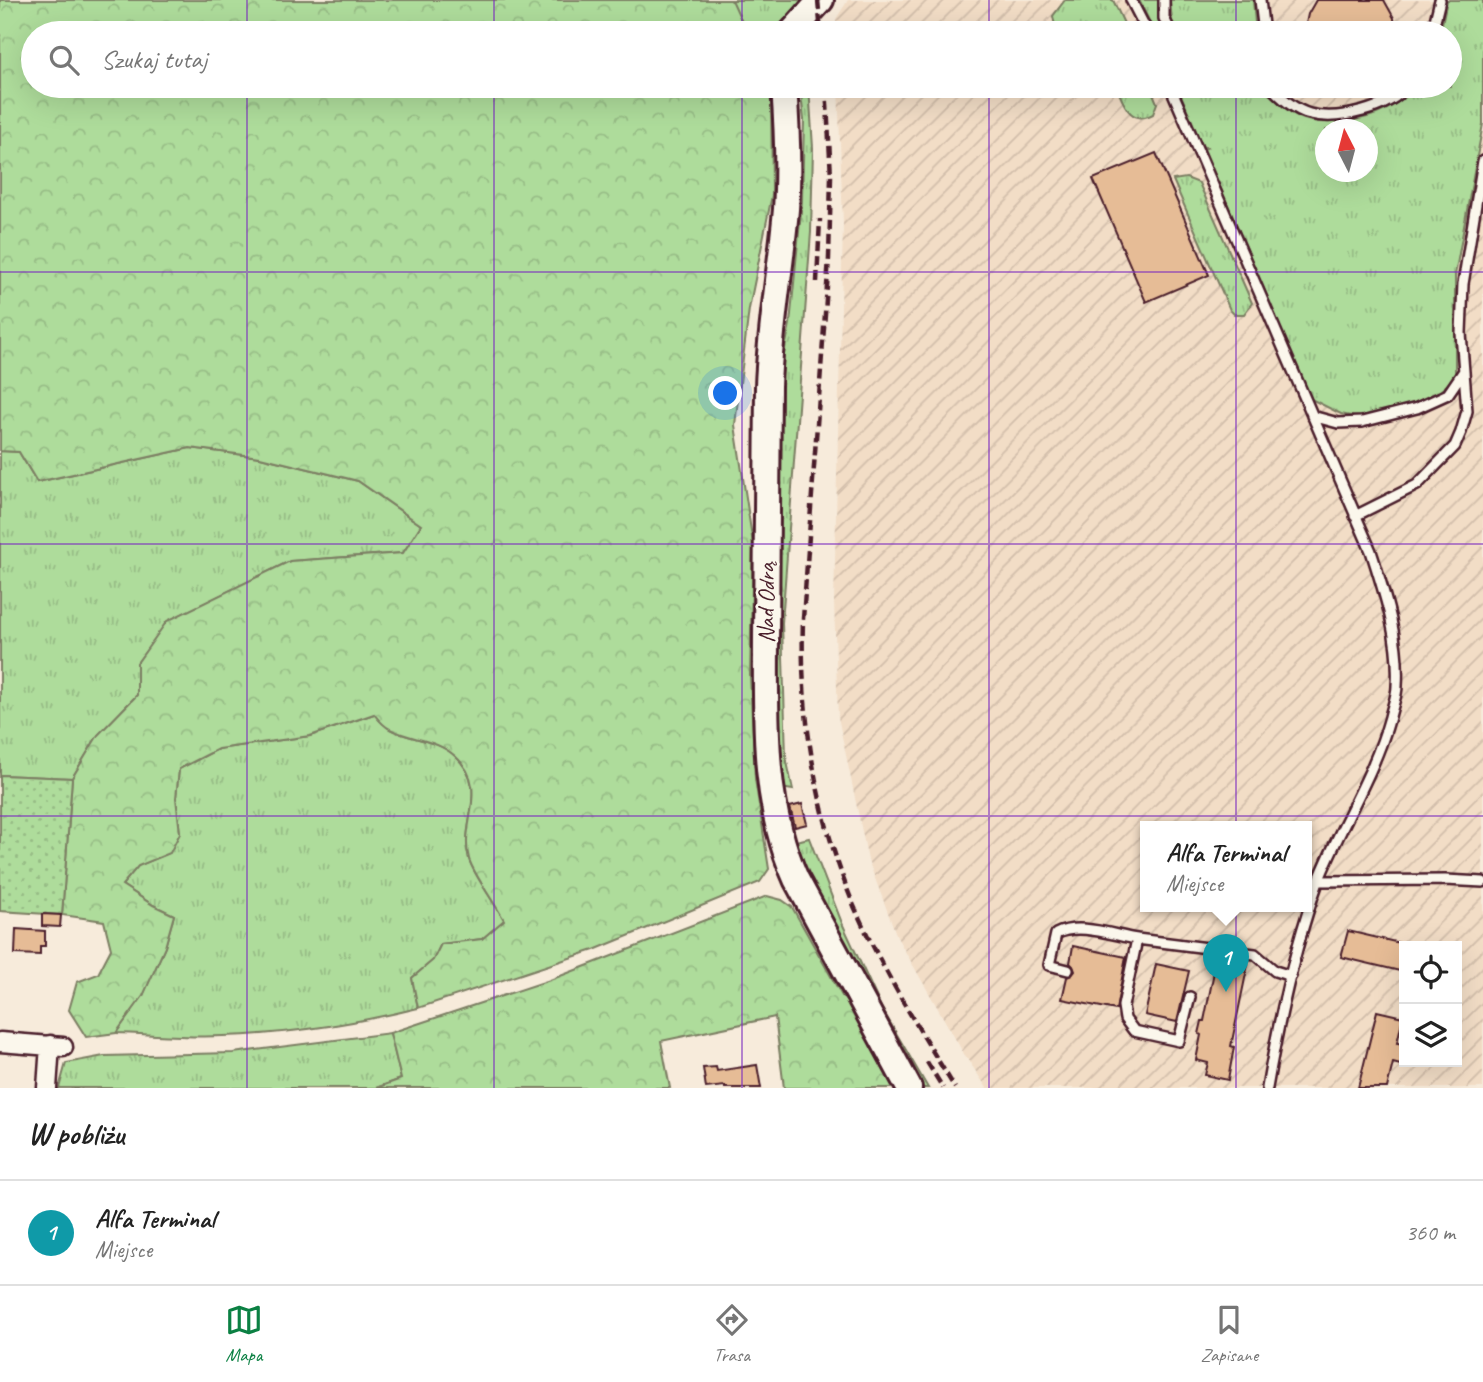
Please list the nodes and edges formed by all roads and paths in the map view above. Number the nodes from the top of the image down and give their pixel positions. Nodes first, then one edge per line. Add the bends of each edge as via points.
1 (821, 0) edge
2 (1131, 0) edge
3 (1164, 0) edge
4 (1261, 0) edge
5 (1440, 0) edge
6 (802, 21) edge
7 (1141, 21) edge
8 (1165, 21) edge
9 (1263, 21) edge
10 (1435, 21) edge
11 (785, 98) edge
12 (1175, 98) edge
13 (1282, 98) edge
14 (1391, 98) edge
15 (1483, 161) edge
16 (1463, 372) junction
17 (1312, 416) junction
18 (1355, 516) junction
19 (1319, 881) junction
20 (1483, 882) edge
21 (1312, 905) edge
22 (1310, 912) edge
23 (1137, 939) junction
24 (1068, 970) dead end
25 (1291, 976) junction
26 (1190, 998) dead end
27 (0, 1042) edge
28 (47, 1088) edge
29 (909, 1088) edge
30 (1267, 1088) edge

1 - 6 street
2 - 7 lane
3 - 8 lane
4 - 9 lane
5 - 10 lane
11 - 29 street, Nad Odrą via 787,186 768,386 766,730 771,795 796,879
12 - 17 lane
13 - 14 lane via 1308,114 1322,116 1379,107
15 - 16 lane via 1463,284
16 - 17 lane via 1448,394 1417,408 1362,422 1338,423
16 - 18 lane via 1467,411 1455,446 1417,485
17 - 18 lane
18 - 19 lane via 1388,608 1397,657 1397,689 1384,738
19 - 20 lane
19 - 21 lane
22 - 25 lane
23 - 24 lane via 1066,929 1056,934 1049,965
23 - 25 lane via 1255,954 1275,971
23 - 26 lane via 1124,1006 1125,1019 1134,1031 1179,1041
25 - 30 lane
27 - 28 street via 56,1046

